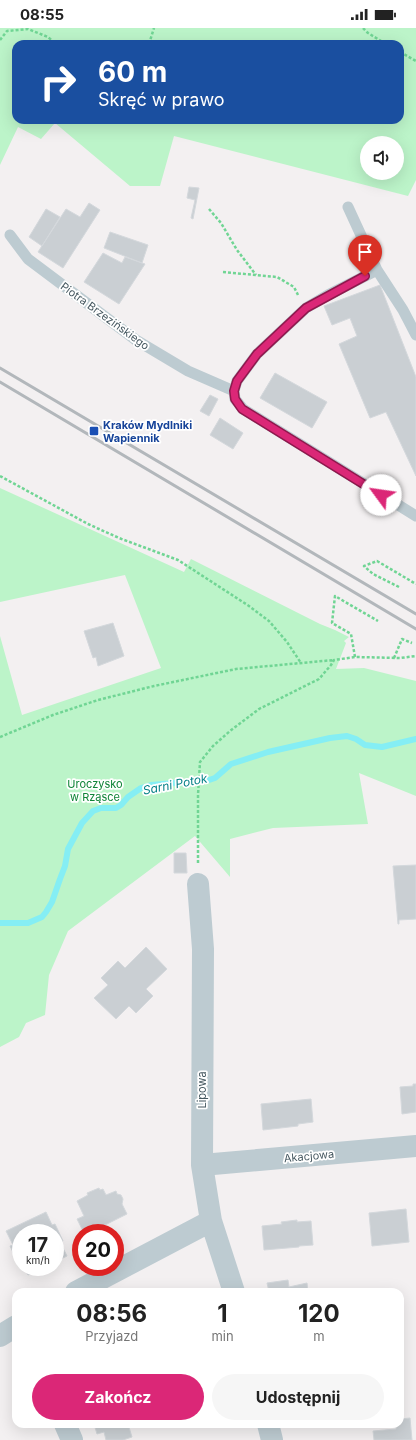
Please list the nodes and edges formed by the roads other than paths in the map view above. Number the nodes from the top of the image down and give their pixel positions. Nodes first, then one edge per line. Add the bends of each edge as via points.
1 (348, 207) dead end
2 (10, 236) dead end
3 (377, 270) junction
4 (416, 335) edge
5 (236, 386) junction
6 (416, 516) edge
7 (198, 884) road end
8 (416, 1146) edge
9 (202, 1165) junction
10 (211, 1221) junction
11 (84, 1288) edge
12 (233, 1288) edge
13 (12, 1328) edge
14 (0, 1336) edge
15 (67, 1428) edge
16 (269, 1428) edge
17 (72, 1440) edge
18 (272, 1440) edge

1 - 3 lane
2 - 5 lane, Piotra Brzezińskiego via 28,259 136,340 188,370
3 - 4 lane
3 - 5 lane via 306,308 257,354
5 - 6 lane via 235,399 242,409
7 - 9 street, Lipowa via 203,949
8 - 9 street, Akacjowa
9 - 10 street, Lipowa
10 - 11 street
10 - 12 street, Lipowa
13 - 14 street
15 - 17 street
16 - 18 street

